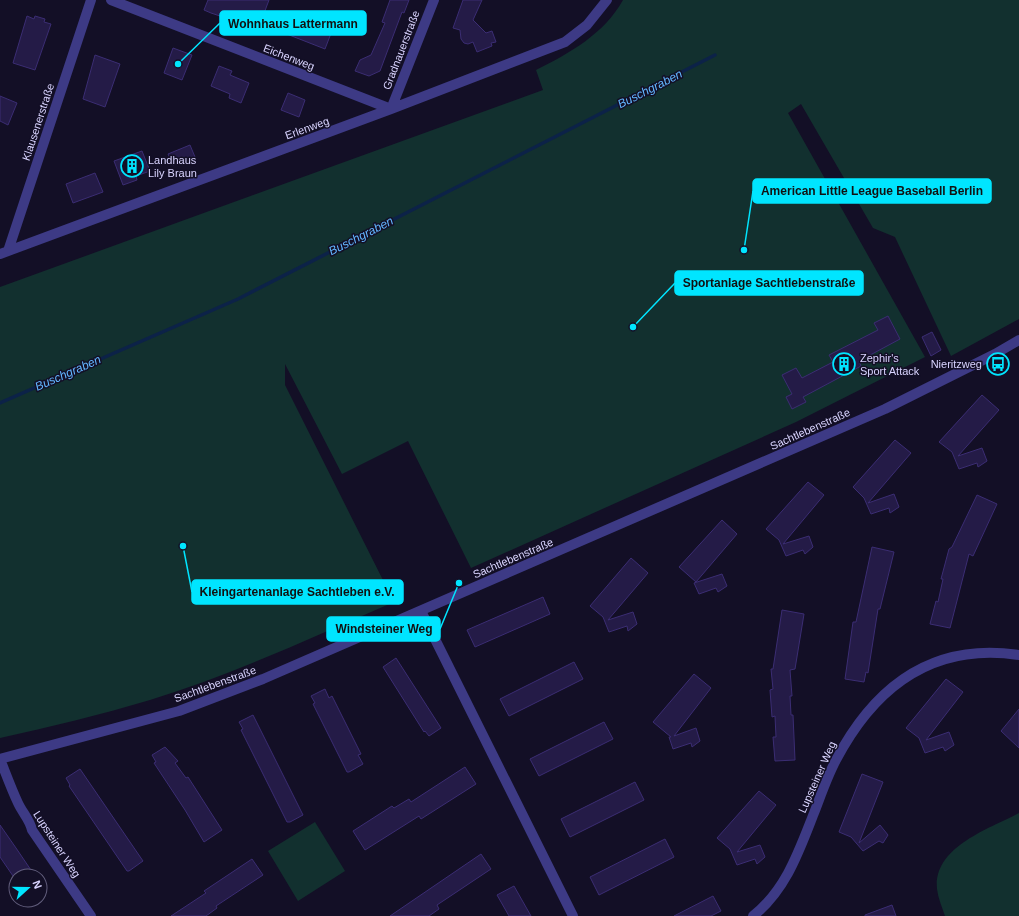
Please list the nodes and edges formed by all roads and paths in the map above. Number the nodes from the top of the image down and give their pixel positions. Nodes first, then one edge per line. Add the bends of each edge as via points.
1 (91, 0) edge
2 (111, 0) edge
3 (434, 0) edge
4 (607, 0) edge
5 (391, 109) junction
6 (4, 253) edge
7 (1019, 340) edge
8 (421, 611) junction
9 (1019, 655) edge
10 (0, 759) edge
11 (91, 916) edge
12 (573, 916) edge
13 (753, 916) edge

1 - 6 street, Klausenerstraße
2 - 5 street, Eichenweg
3 - 5 street, Gradnauerstraße
4 - 5 street, Erlenweg via 588,25 565,42
5 - 6 street, Erlenweg
7 - 8 street, Sachtlebenstraße via 885,409
8 - 10 street, Sachtlebenstraße via 208,701 116,729
8 - 12 street
9 - 13 street, Lupsteiner Weg via 986,652 948,658 911,673 885,694 855,728 836,761 788,876 771,899
10 - 11 street, Lupsteiner Weg via 12,791 32,830

